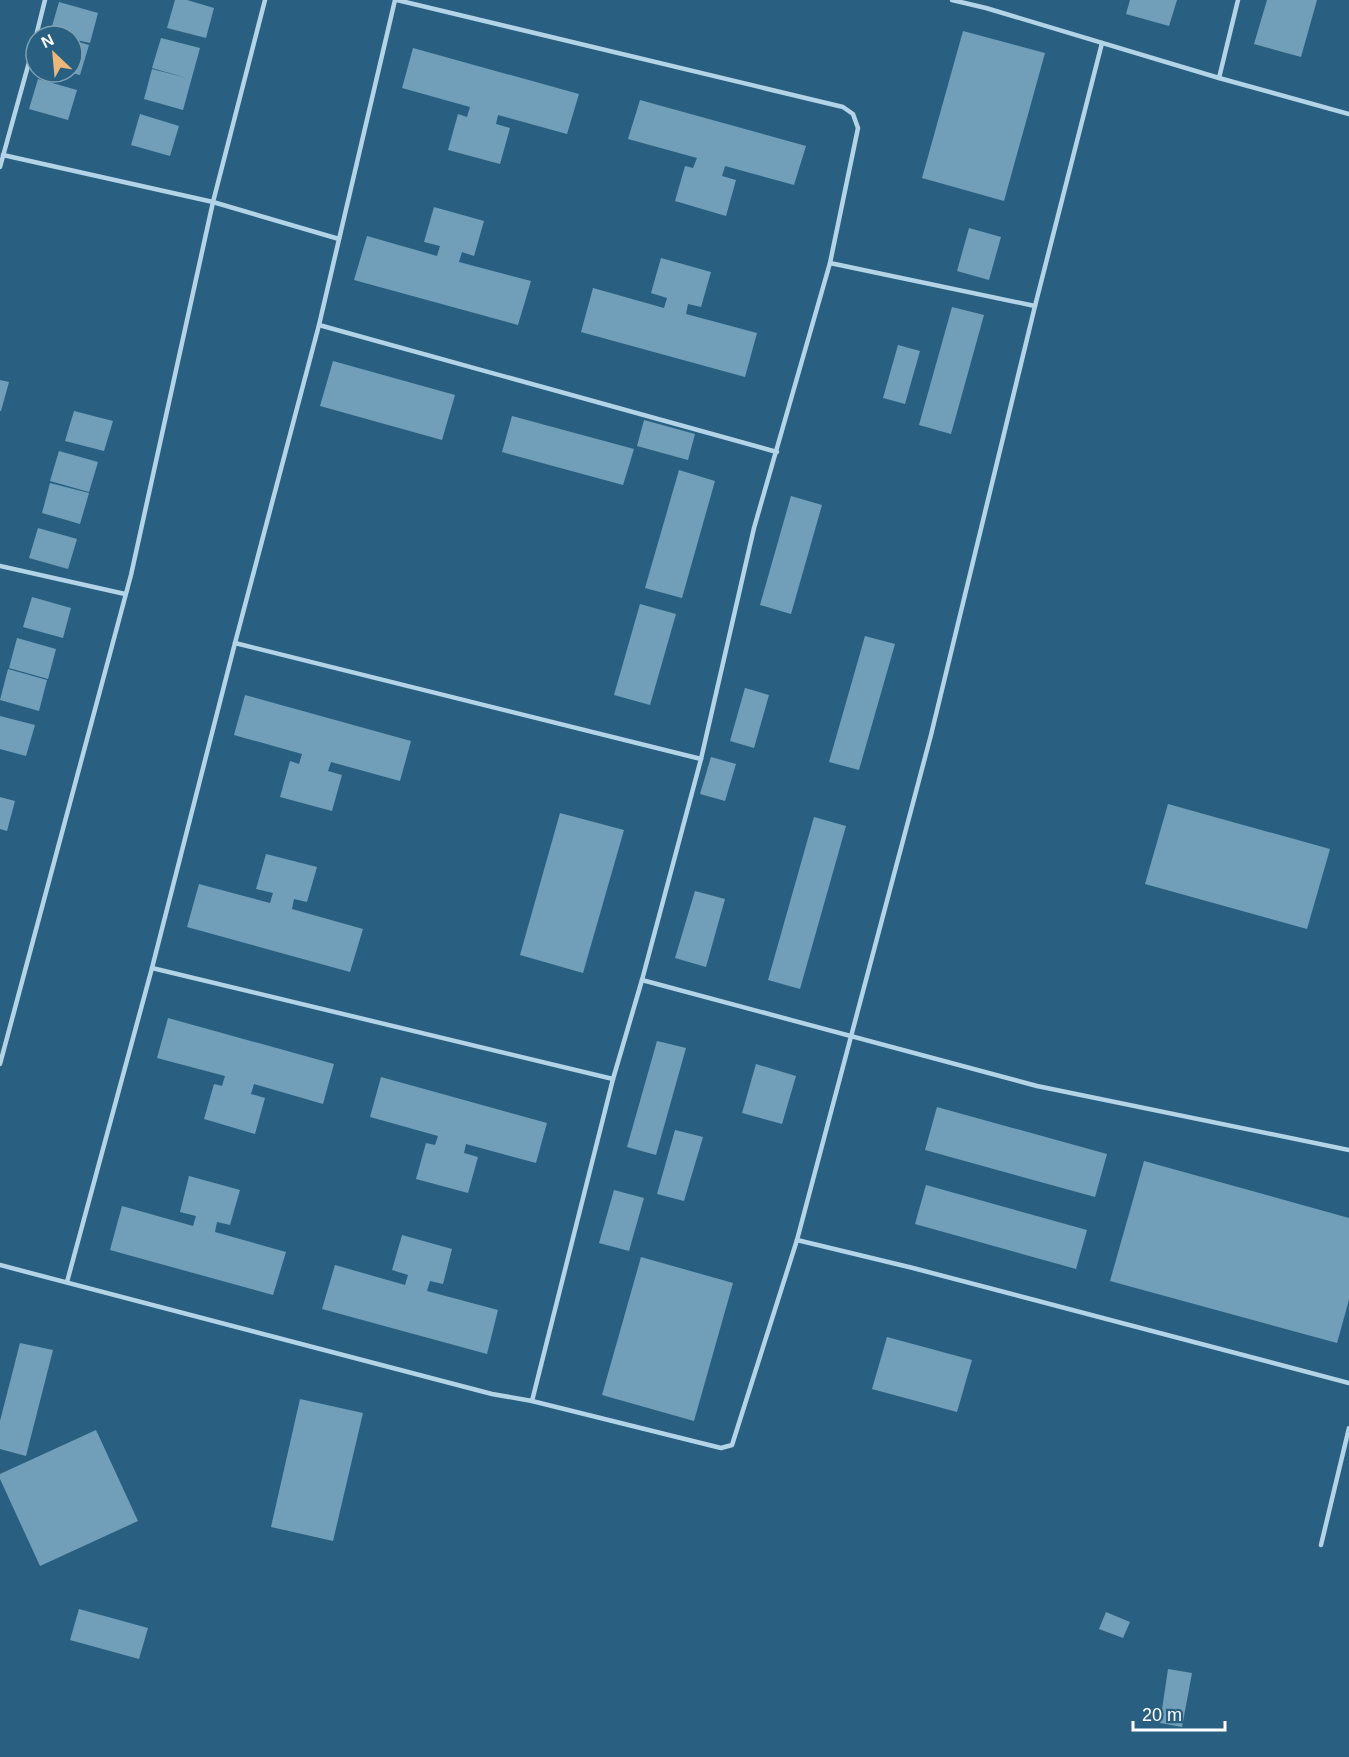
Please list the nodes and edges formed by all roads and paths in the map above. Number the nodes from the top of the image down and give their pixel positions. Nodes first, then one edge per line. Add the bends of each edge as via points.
1 (45, 0) edge
2 (265, 0) edge
3 (396, 0) edge
4 (952, 0) edge
5 (988, 0) edge
6 (1238, 0) edge
7 (986, 8) junction
8 (39, 24) edge
9 (1102, 44) junction
10 (1220, 78) junction
11 (24, 79) edge
12 (1349, 114) edge
13 (3, 155) junction
14 (0, 167) edge
15 (213, 202) junction
16 (339, 239) junction
17 (830, 263) junction
18 (1035, 306) junction
19 (319, 325) junction
20 (777, 452) junction
21 (0, 566) edge
22 (125, 594) junction
23 (235, 643) junction
24 (701, 759) junction
25 (152, 968) junction
26 (642, 980) junction
27 (851, 1035) junction
28 (0, 1064) edge
29 (613, 1079) junction
30 (1349, 1150) edge
31 (797, 1240) junction
32 (0, 1265) edge
33 (67, 1282) junction
34 (1349, 1383) edge
35 (532, 1401) junction
36 (1349, 1428) edge
37 (1321, 1545) dead end

1 - 8 lane
2 - 15 lane
3 - 16 lane
3 - 17 lane via 843,107 853,114 858,128
4 - 7 lane
5 - 7 lane
6 - 10 lane
7 - 9 lane
9 - 10 lane
9 - 18 lane
10 - 12 lane
11 - 13 lane
13 - 14 lane
13 - 15 lane
15 - 16 lane
15 - 22 lane
16 - 19 lane
17 - 18 lane
17 - 20 lane
18 - 27 lane via 931,735
19 - 20 lane
19 - 23 lane
20 - 24 lane via 754,528
21 - 22 lane
22 - 28 lane
23 - 24 lane
23 - 25 lane
24 - 26 lane
25 - 29 lane
25 - 33 lane
26 - 27 lane
26 - 29 lane
27 - 30 lane via 1037,1086
27 - 31 lane
29 - 35 lane
31 - 34 lane
31 - 35 lane via 732,1445 721,1448
32 - 33 lane
33 - 35 lane via 404,1372
36 - 37 lane

